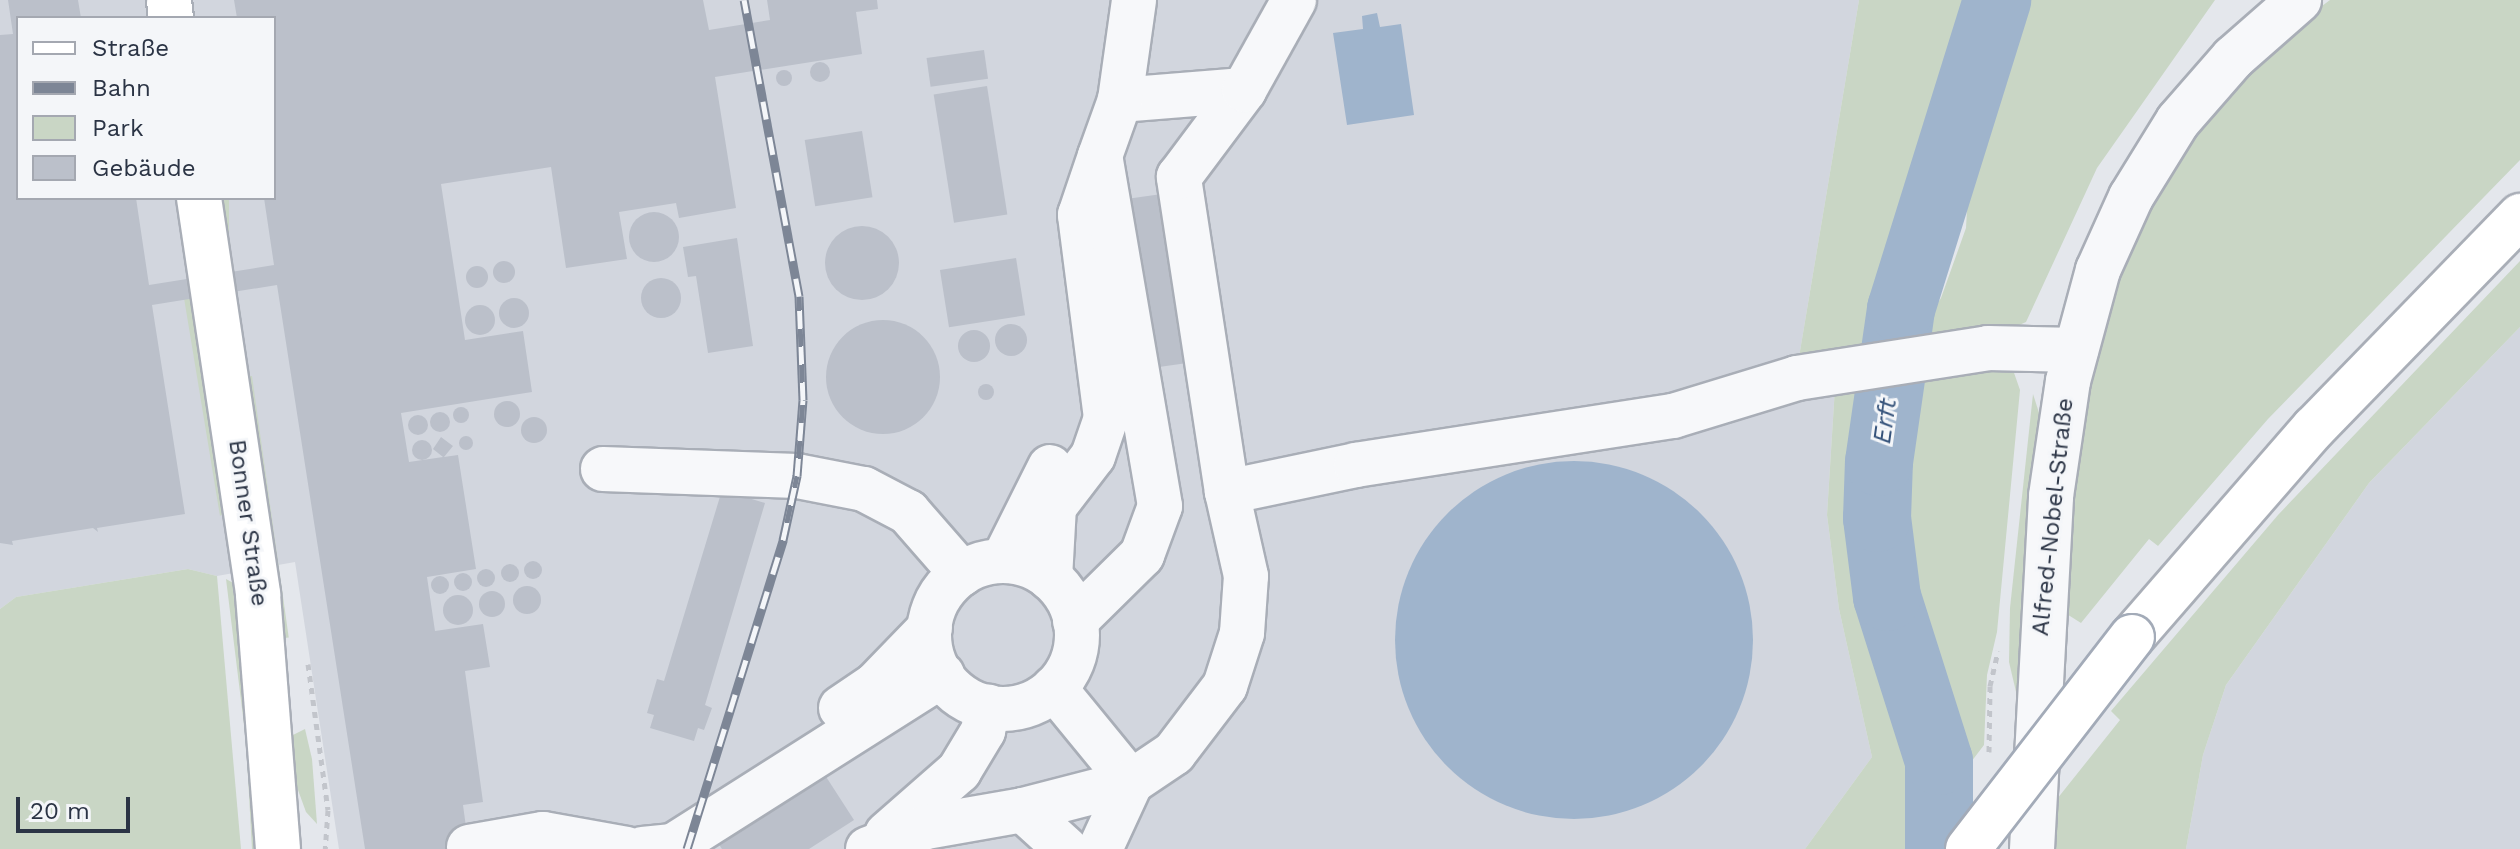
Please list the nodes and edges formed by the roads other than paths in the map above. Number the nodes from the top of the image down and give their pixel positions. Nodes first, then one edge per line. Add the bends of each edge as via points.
1 (1134, 0) edge
2 (1294, 0) edge
3 (2291, 6) edge
4 (1244, 90) junction
5 (1120, 100) junction
6 (1100, 156) junction
7 (199, 200) edge
8 (1080, 215) junction
9 (2520, 216) edge
10 (2076, 350) junction
11 (603, 469) dead end
12 (1227, 492) junction
13 (1003, 561) junction
14 (962, 574) junction
15 (1050, 578) junction
16 (1075, 621) junction
17 (930, 628) junction
18 (942, 675) junction
19 (1054, 688) junction
20 (988, 707) junction
21 (1131, 782) junction
22 (737, 805) junction
23 (1023, 810) junction
24 (872, 847) edge
25 (663, 848) edge
26 (278, 849) edge
27 (475, 849) edge
28 (627, 849) edge
29 (1066, 849) edge
30 (1100, 849) edge
31 (1968, 849) edge
32 (2032, 849) edge

1 - 5 street
2 - 4 street
3 - 10 street, Alfred-Nobel-Straße via 2203,89 2156,153 2114,231
4 - 5 street
4 - 12 street via 1179,177
5 - 6 street
6 - 8 street
6 - 16 street via 1160,506 1142,555
7 - 26 main road, Bonner Straße via 258,595
8 - 13 street via 1073,314 1080,413 1035,490
8 - 15 street via 1106,418 1093,456 1054,507
9 - 31 main road, bridge via 2314,428 2132,637
10 - 12 street via 1988,348 1797,378 1673,416 1356,465
10 - 32 street, Alfred-Nobel-Straße via 2051,496
11 - 14 street via 797,476 864,489 908,512
12 - 21 street via 1246,576 1235,660 1196,730 1174,753
13 - 14 street
13 - 15 street via 1024,564
14 - 17 street via 941,594
15 - 16 street via 1068,601
16 - 19 street via 1073,658
17 - 18 street via 931,650
17 - 22 street via 875,685 771,752 750,776
18 - 20 street via 962,696
18 - 22 street
19 - 20 street via 1022,706
19 - 21 street
20 - 24 street via 983,731 959,771
21 - 23 street
21 - 30 street
22 - 25 street
23 - 24 street via 926,827
23 - 29 street
27 - 28 street via 469,847 543,834

